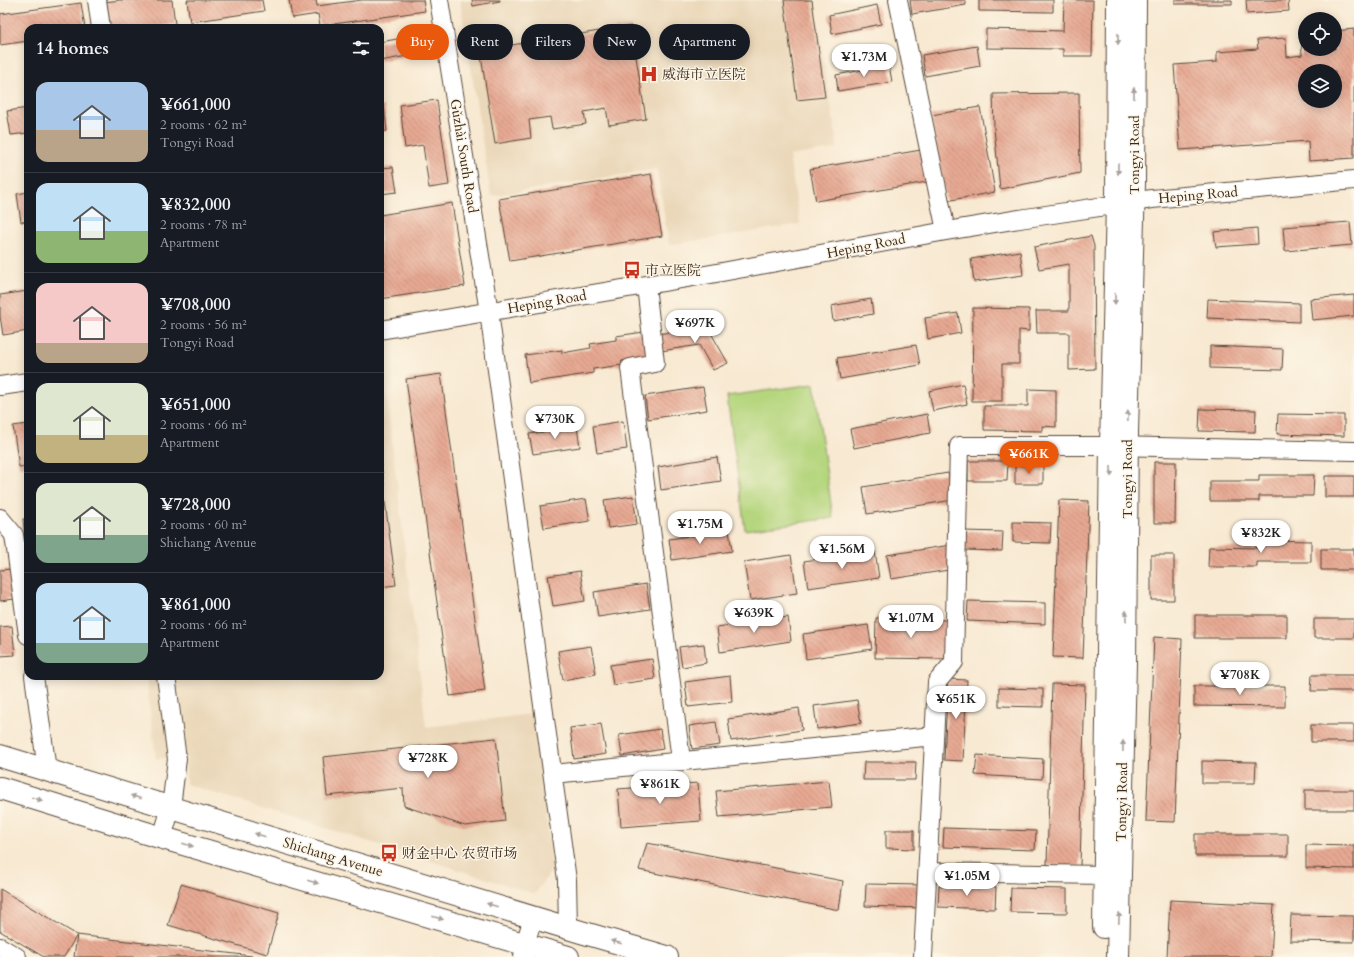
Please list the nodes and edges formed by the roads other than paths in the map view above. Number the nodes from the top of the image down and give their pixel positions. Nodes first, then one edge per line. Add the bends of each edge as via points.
1 (97, 0) edge
2 (439, 0) edge
3 (898, 0) edge
4 (1118, 0) edge
5 (1135, 0) edge
6 (100, 24) edge
7 (1354, 180) edge
8 (1126, 203) junction
9 (946, 231) junction
10 (646, 286) junction
11 (489, 312) junction
12 (384, 329) edge
13 (24, 383) edge
14 (0, 386) edge
15 (1119, 447) junction
16 (1354, 451) edge
17 (0, 518) edge
18 (24, 606) edge
19 (35, 680) edge
20 (167, 680) edge
21 (934, 736) junction
22 (0, 756) edge
23 (681, 760) junction
24 (46, 770) junction
25 (553, 774) junction
26 (0, 788) edge
27 (171, 808) junction
28 (162, 838) junction
29 (928, 872) junction
30 (1105, 875) junction
31 (533, 918) junction
32 (568, 928) junction
33 (0, 947) edge
34 (524, 951) edge
35 (16, 957) edge
36 (568, 957) edge
37 (667, 957) edge
38 (923, 957) edge
39 (1103, 957) edge
40 (1118, 957) edge

1 - 6 street
2 - 11 street, Gǔzhài South Road
3 - 9 street
4 -> 8 main road, Tongyi Road
8 -> 5 main road, Tongyi Road
7 - 8 street, Heping Road
8 - 9 street, Heping Road
8 - 15 main road, Tongyi Road
9 - 10 street, Heping Road
10 - 11 street, Heping Road
10 - 23 street via 655,364 630,368
11 - 12 street, Heping Road
11 - 25 street, Gǔzhài South Road
13 - 14 street
15 - 16 street
15 - 21 street via 960,446 954,662 937,682
15 -> 30 main road, Tongyi Road
40 -> 15 main road, Tongyi Road via 1125,663
17 - 18 street via 14,535
19 - 24 street
20 - 27 street via 177,759
21 - 23 street
21 - 29 street
22 - 24 main road, Shichang Avenue
23 - 25 street
27 -> 24 main road, Shichang Avenue
25 - 32 street, Gǔzhài South Road via 567,880
26 -> 28 main road, Shichang Avenue
27 - 28 street
31 -> 27 main road, Shichang Avenue
28 -> 34 main road, Shichang Avenue
29 - 30 street
29 - 38 street
30 - 39 main road, Tongyi Road
31 - 32 main road, Shichang Avenue
31 - 34 street
37 -> 32 main road, Shichang Avenue
33 - 35 street
34 - 36 main road, Shichang Avenue

